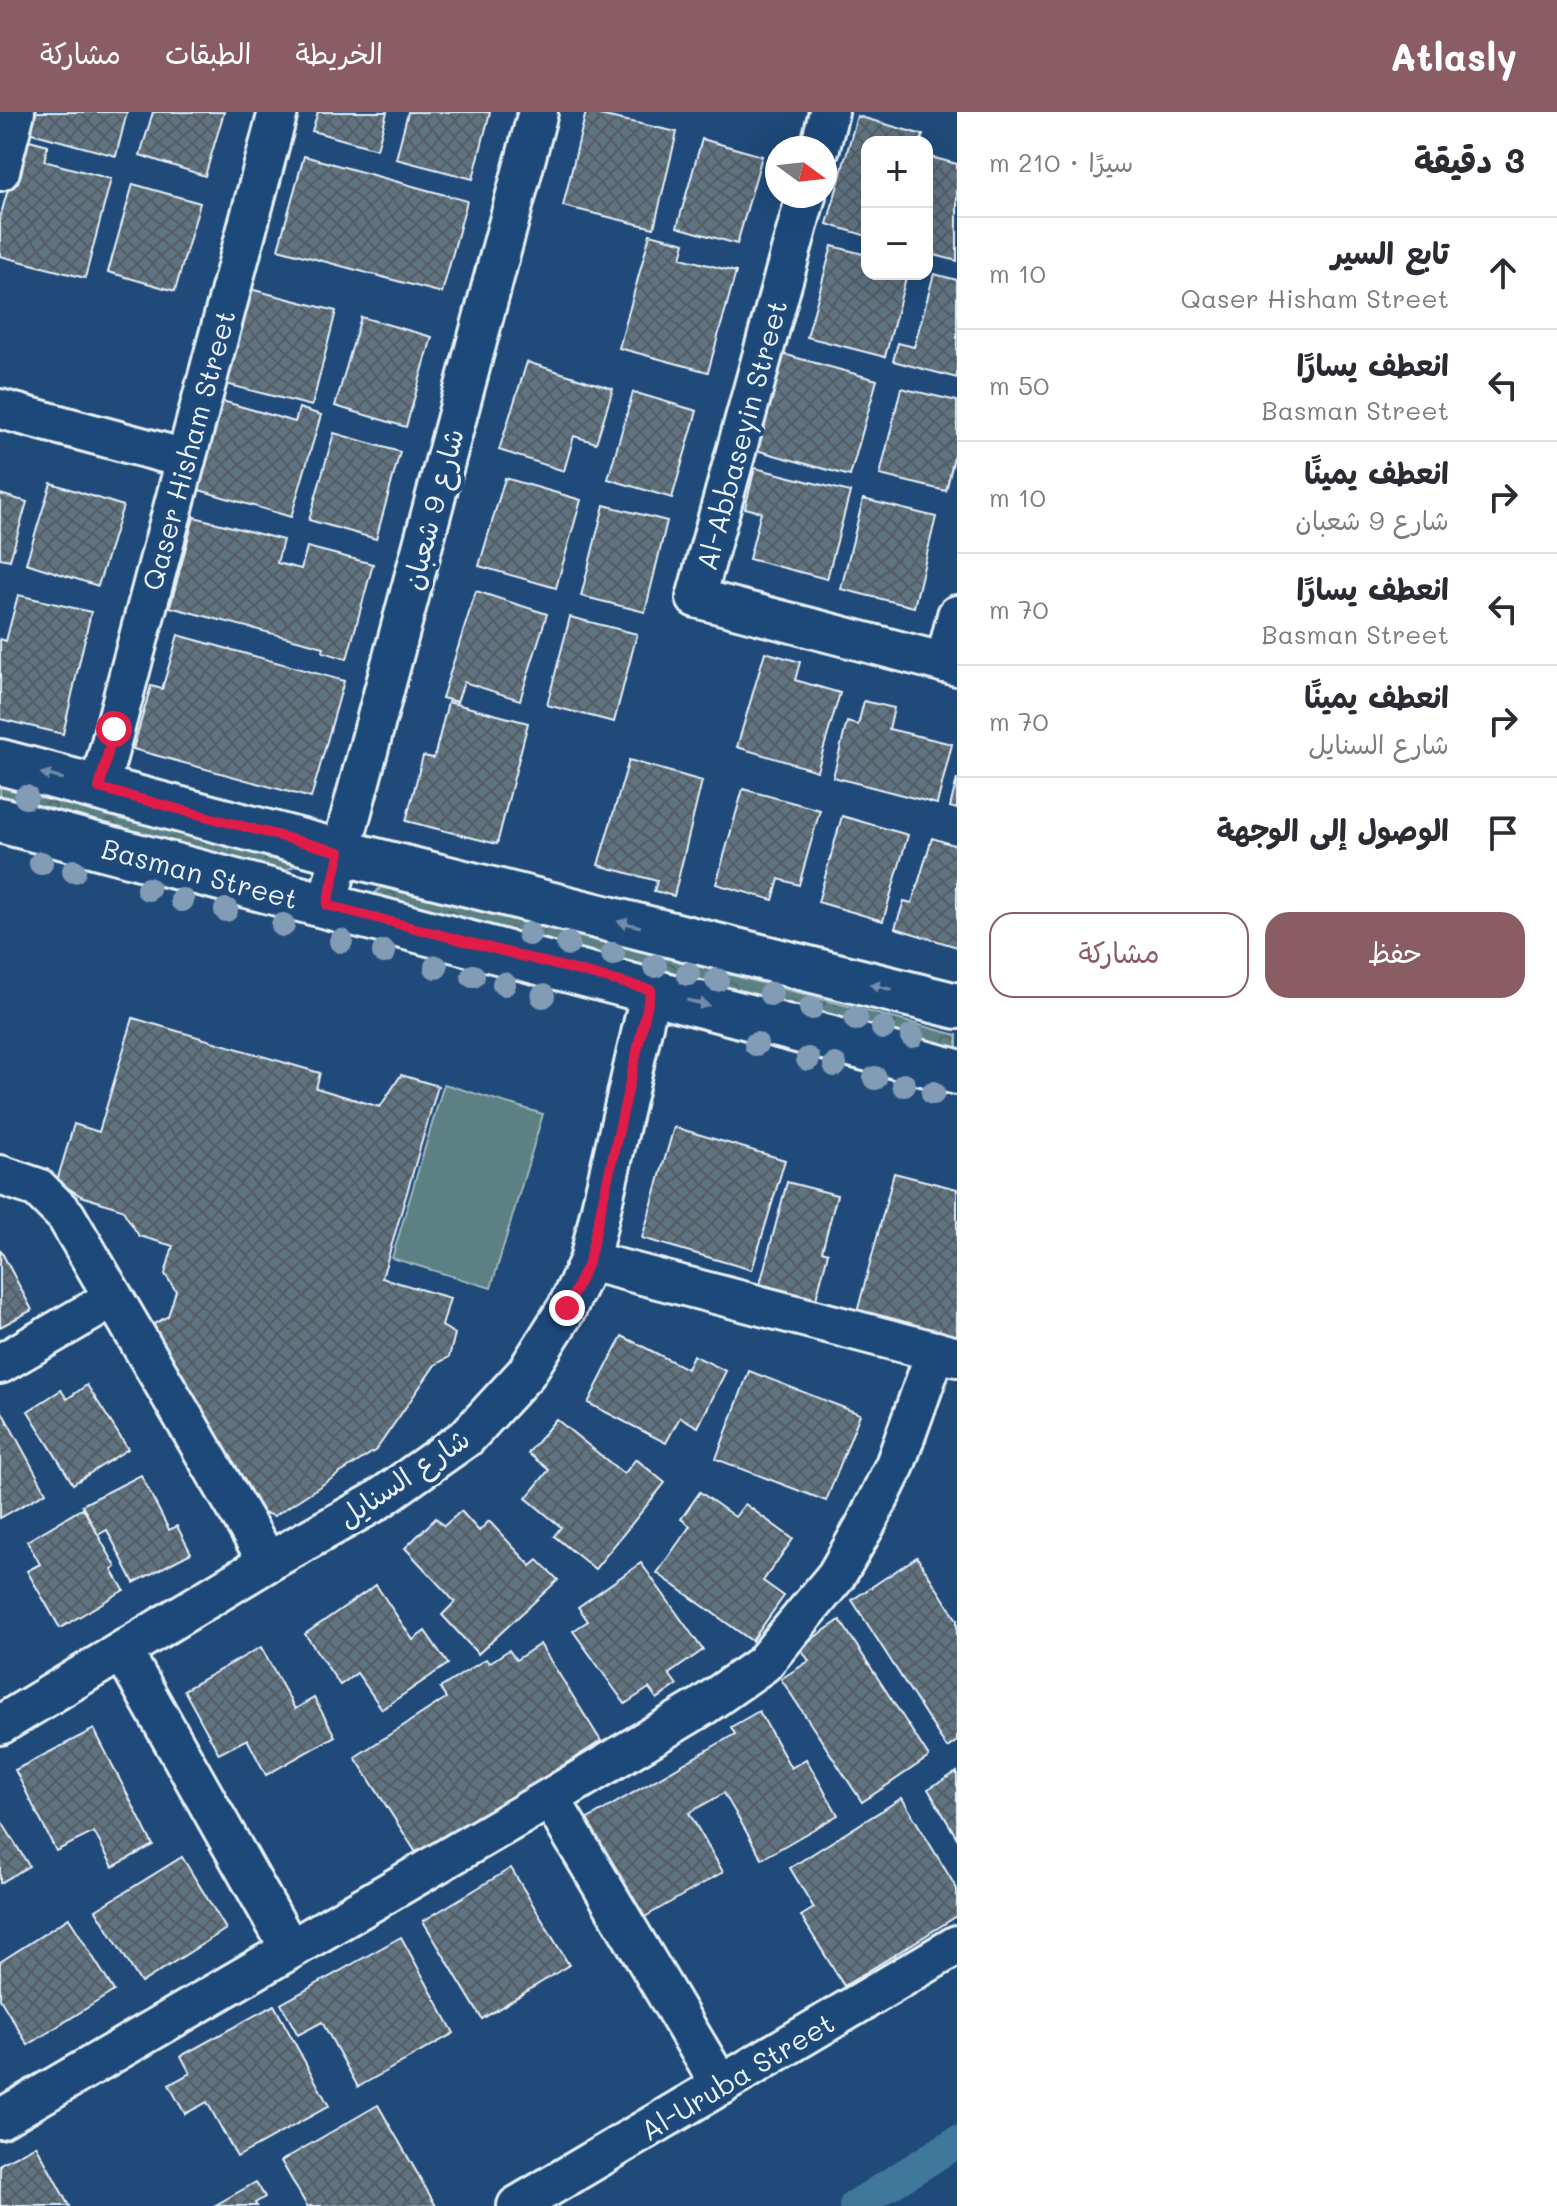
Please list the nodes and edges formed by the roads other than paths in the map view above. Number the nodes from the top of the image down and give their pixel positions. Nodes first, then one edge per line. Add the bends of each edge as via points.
1 (15, 112) edge
2 (278, 112) edge
3 (538, 112) edge
4 (829, 112) edge
5 (823, 136) edge
6 (0, 171) edge
7 (803, 208) edge
8 (0, 409) edge
9 (186, 459) junction
10 (957, 615) edge
11 (951, 665) edge
12 (0, 762) edge
13 (99, 788) junction
14 (0, 820) edge
15 (340, 852) junction
16 (327, 905) junction
17 (651, 990) junction
18 (957, 1006) edge
19 (957, 1072) edge
20 (0, 1175) edge
21 (589, 1261) junction
22 (112, 1299) junction
23 (946, 1354) edge
24 (0, 1364) edge
25 (268, 1562) junction
26 (123, 1652) junction
27 (0, 1725) edge
28 (550, 1798) junction
29 (957, 1945) edge
30 (290, 1949) junction
31 (721, 2086) junction
32 (0, 2119) edge
33 (517, 2206) edge

1 - 6 street
2 - 9 street, Qaser Hisham Street
3 - 15 street, شارع 9 شعبان
4 - 5 street
7 - 11 street, Al-Abbaseyin Street via 696,598
8 - 9 street
9 - 13 street, Qaser Hisham Street
10 - 11 street
13 -> 12 main road, Basman Street
13 - 15 main road, Basman Street
14 - 16 main road, Basman Street
15 - 16 street, شارع 9 شعبان
18 -> 15 main road, Basman Street
16 - 17 main road, Basman Street
17 -> 19 main road, Basman Street
17 - 21 street, شارع السنايل
20 - 22 street via 38,1188 55,1201
21 - 23 street
21 - 25 street, شارع السنايل via 526,1373 467,1437 375,1502
22 - 24 street
22 - 25 street
23 - 28 street via 866,1524 803,1620 763,1664 715,1698
25 - 26 street, شارع السنايل
26 - 27 street, شارع السنايل
26 - 30 street
28 - 30 street
28 - 31 street
29 - 31 street, Al-Uruba Street
30 - 32 street
31 - 33 street, Al-Uruba Street

